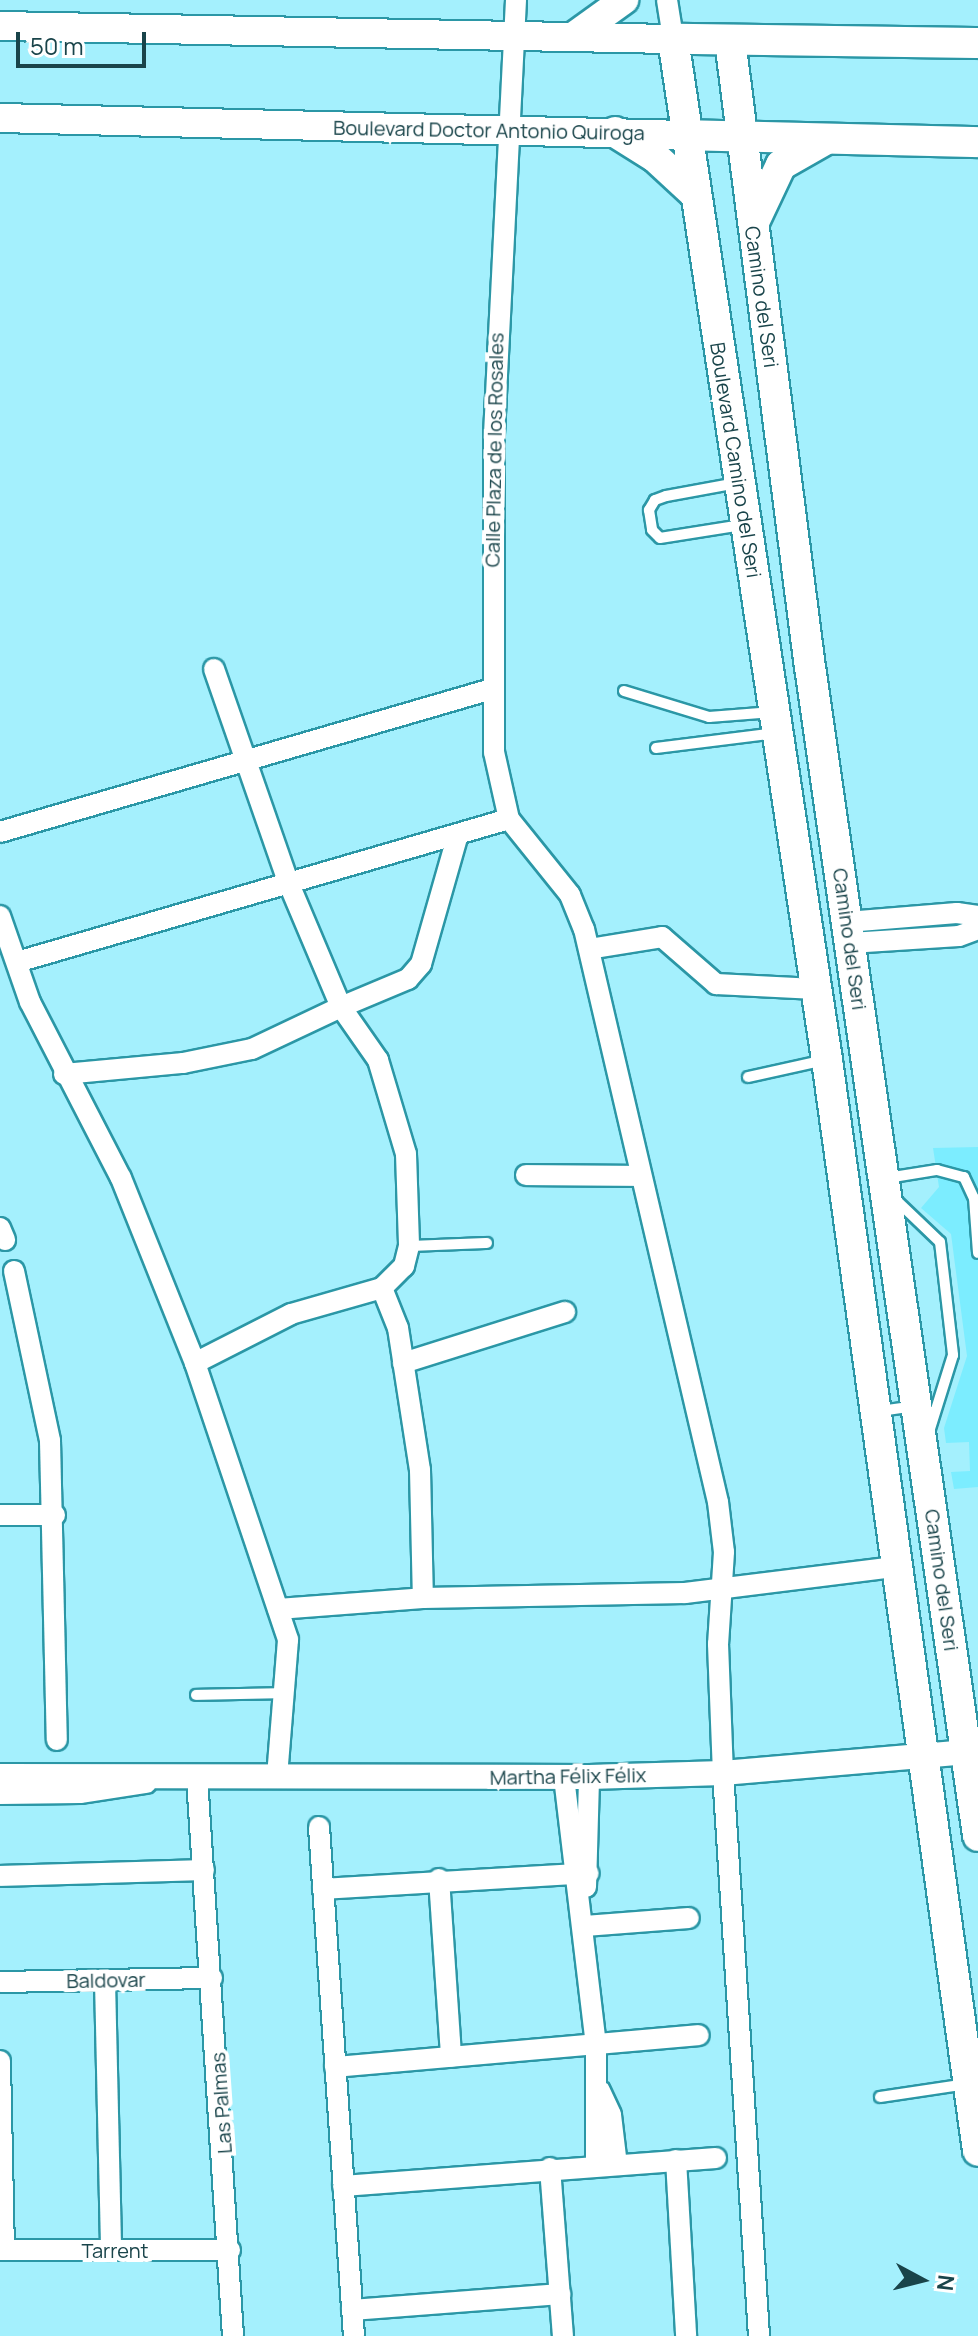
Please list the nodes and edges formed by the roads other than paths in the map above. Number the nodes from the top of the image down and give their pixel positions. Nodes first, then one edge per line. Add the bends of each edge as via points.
1 (516, 0) edge
2 (624, 0) edge
3 (667, 0) edge
4 (0, 26) edge
5 (513, 35) junction
6 (574, 36) junction
7 (673, 39) junction
8 (730, 40) junction
9 (978, 43) edge
10 (0, 118) edge
11 (507, 129) junction
12 (615, 132) junction
13 (685, 135) junction
14 (742, 137) junction
15 (823, 141) junction
16 (978, 142) edge
17 (694, 193) junction
18 (752, 227) junction
19 (739, 482) junction
20 (746, 524) junction
21 (809, 660) junction
22 (214, 669) dead end
23 (492, 689) junction
24 (624, 691) dead end
25 (776, 722) junction
26 (656, 748) dead end
27 (242, 759) junction
28 (509, 819) junction
29 (0, 832) edge
30 (458, 834) junction
31 (289, 884) junction
32 (957, 913) junction
33 (0, 916) edge
34 (978, 916) edge
35 (806, 919) joint
36 (848, 932) junction
37 (969, 933) edge
38 (589, 949) junction
39 (17, 962) junction
40 (816, 989) junction
41 (341, 1007) junction
42 (827, 1060) junction
43 (64, 1074) junction
44 (748, 1077) dead end
45 (526, 1175) dead end
46 (640, 1176) junction
47 (886, 1185) junction
48 (487, 1243) dead end
49 (409, 1246) junction
50 (978, 1253) edge
51 (14, 1271) dead end
52 (382, 1288) junction
53 (565, 1312) dead end
54 (195, 1363) junction
55 (403, 1363) junction
56 (917, 1406) junction
57 (874, 1412) junction
58 (924, 1449) junction
59 (0, 1515) edge
60 (55, 1515) junction
61 (895, 1567) junction
62 (723, 1587) junction
63 (423, 1598) junction
64 (278, 1609) junction
65 (284, 1693) junction
66 (196, 1695) dead end
67 (57, 1740) dead end
68 (967, 1752) junction
69 (921, 1754) junction
70 (723, 1773) junction
71 (0, 1776) edge
72 (576, 1777) junction
73 (169, 1778) junction
74 (197, 1778) junction
75 (277, 1778) junction
76 (0, 1794) edge
77 (319, 1827) dead end
78 (978, 1836) edge
79 (204, 1870) junction
80 (581, 1874) junction
81 (0, 1876) edge
82 (439, 1879) junction
83 (323, 1889) junction
84 (689, 1918) dead end
85 (585, 1926) junction
86 (212, 1978) junction
87 (105, 1981) junction
88 (0, 1982) edge
89 (699, 2035) dead end
90 (596, 2045) junction
91 (451, 2057) junction
92 (0, 2061) edge
93 (335, 2067) junction
94 (969, 2084) junction
95 (880, 2097) dead end
96 (978, 2151) edge
97 (716, 2158) dead end
98 (676, 2160) junction
99 (607, 2165) junction
100 (550, 2168) junction
101 (343, 2186) junction
102 (2, 2250) edge
103 (111, 2250) junction
104 (230, 2250) junction
105 (560, 2294) junction
106 (352, 2310) junction
107 (233, 2336) edge
108 (354, 2336) edge
109 (563, 2336) edge
110 (686, 2336) edge
111 (759, 2336) edge

1 - 5 street, Calle Plaza de los Rosales
2 - 6 main road
3 - 7 street, Boulevard Camino del Seri
4 - 5 main road
5 - 6 main road
5 - 11 street, Calle Plaza de los Rosales
6 - 7 main road
7 - 8 main road
7 - 13 main road, Boulevard Camino del Seri
8 - 9 main road
8 - 14 main road, Camino del Seri
10 - 11 main road, Boulevard Doctor Antonio Quiroga
11 - 12 main road, Boulevard Doctor Antonio Quiroga
11 - 23 street, Calle Plaza de los Rosales via 495,404
12 - 13 main road, Boulevard Doctor Antonio Quiroga
12 - 17 main road via 655,157
13 - 14 main road, Boulevard Doctor Antonio Quiroga
13 - 17 main road, Boulevard Camino del Seri
14 - 15 main road, Boulevard Doctor Antonio Quiroga
14 - 18 main road, Camino del Seri
15 - 16 main road, Boulevard Doctor Antonio Quiroga
15 - 18 main road via 781,165
17 - 19 main road, Boulevard Camino del Seri
18 - 21 main road, Camino del Seri
19 - 20 main road, Boulevard Camino del Seri
19 - 20 lane via 655,500 650,520 660,538
19 - 21 main road via 756,477 771,485 778,502 792,614
20 - 25 main road, Boulevard Camino del Seri
21 - 36 main road, Camino del Seri
22 - 27 street
23 - 27 street
23 - 28 street, Calle Plaza de los Rosales via 494,752
24 - 25 lane via 709,717
25 - 26 lane
25 - 35 main road, Boulevard Camino del Seri
27 - 29 street
27 - 31 street
28 - 30 street
28 - 38 street, Calle Plaza de los Rosales via 578,911
30 - 31 street
30 - 41 street via 421,964 408,979
31 - 39 street
31 - 41 street
32 - 34 street
32 - 36 street
32 - 37 street
33 - 39 street
35 - 40 main road, Camino del Seri
36 - 37 street
36 - 47 main road, Camino del Seri
38 - 40 street via 662,937 716,984
38 - 46 street, Calle Plaza de los Rosales
39 - 43 street
40 - 42 main road, Camino del Seri
41 - 43 street via 252,1049 183,1063
41 - 49 street via 378,1060 390,1090 408,1168
42 - 44 lane
42 - 57 main road, Camino del Seri
43 - 54 street via 121,1178
45 - 46 street
46 - 62 street, Calle Plaza de los Rosales via 718,1502
47 - 50 lane via 937,1170 964,1177 974,1198
47 - 56 main road, Camino del Seri
47 - 58 lane via 940,1242 953,1355
48 - 49 lane
49 - 52 street via 404,1266
51 - 60 street via 50,1441
52 - 54 street via 267,1323
52 - 55 street via 395,1318
53 - 55 street
54 - 64 street
55 - 63 street via 424,1510
56 - 57 lane
56 - 58 main road, Camino del Seri
57 - 61 main road, Camino del Seri
58 - 68 main road, Camino del Seri
59 - 60 street
60 - 67 street
61 - 62 street
61 - 69 main road, Camino del Seri
62 - 63 street via 653,1595
62 - 70 street, Calle Plaza de los Rosales via 718,1644
63 - 64 street
64 - 65 street via 288,1640
65 - 66 lane
65 - 75 street
68 - 69 street, Martha Félix Félix
68 - 78 main road, Camino del Seri
69 - 70 street, Martha Félix Félix
69 - 94 main road, Camino del Seri
70 - 72 street, Martha Félix Félix
70 - 111 street, Calle Plaza de los Rosales
71 - 73 street, Martha Félix Félix
72 - 75 street, Martha Félix Félix
72 - 80 street
73 - 74 street, Martha Félix Félix
73 - 76 street via 80,1793
74 - 75 street, Martha Félix Félix
74 - 79 street, Las Palmas
77 - 83 street
79 - 81 street
79 - 86 street, Las Palmas
80 - 82 street
80 - 85 street
82 - 83 street
82 - 91 street
83 - 93 street
84 - 85 street
85 - 90 street
86 - 87 street, Baldovar
86 - 104 street, Las Palmas
87 - 88 street, Baldovar
87 - 103 street
89 - 90 street
90 - 91 street
90 - 99 street via 600,2091 593,2117
91 - 93 street
92 - 102 street
93 - 101 street
94 - 95 lane
94 - 96 main road, Camino del Seri
97 - 98 street
98 - 99 street
98 - 110 street
99 - 100 street
100 - 101 street
100 - 105 street
101 - 106 street
102 - 103 street, Tarrent
103 - 104 street, Tarrent
104 - 107 street, Las Palmas
105 - 106 street
105 - 109 street
106 - 108 street

